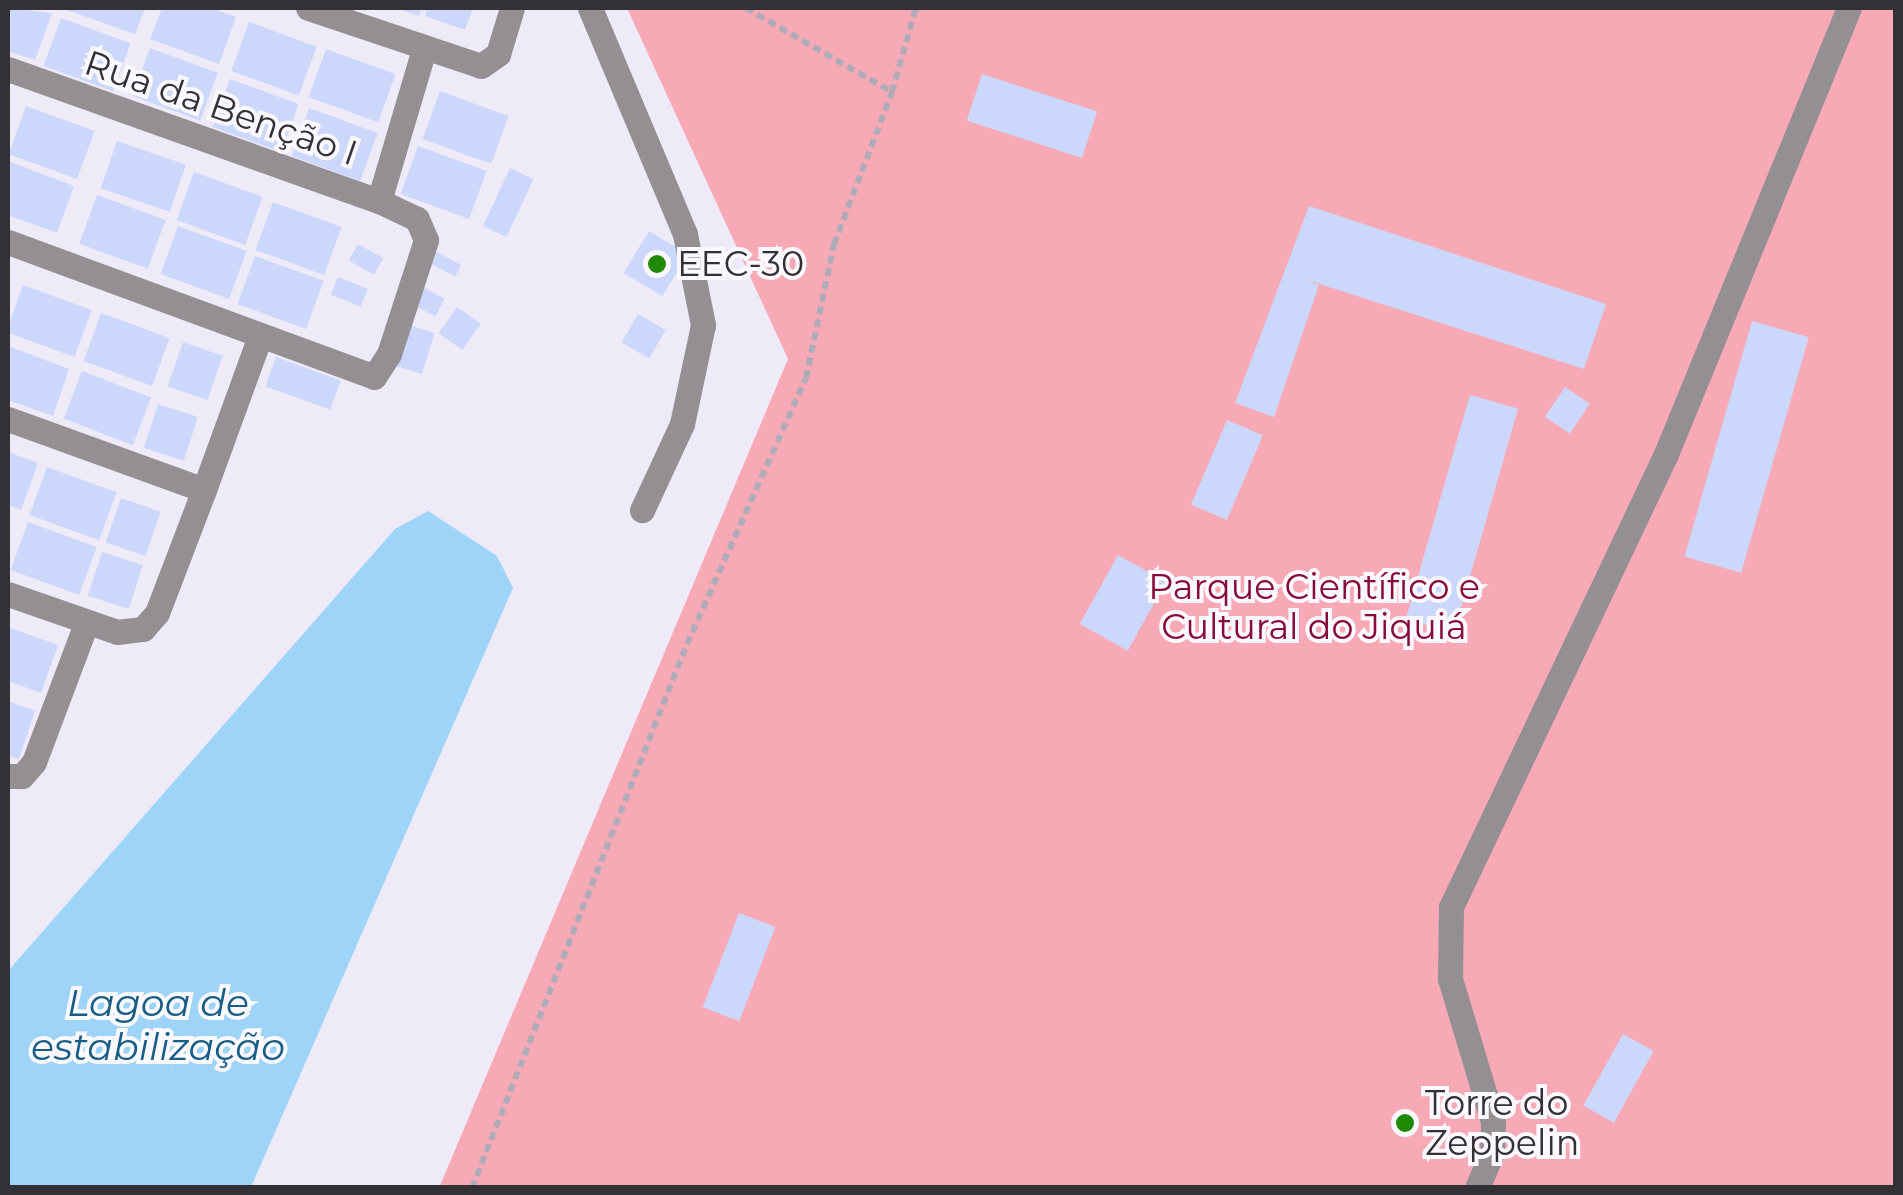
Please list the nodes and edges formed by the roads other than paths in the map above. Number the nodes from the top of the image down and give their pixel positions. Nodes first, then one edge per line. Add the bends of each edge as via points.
1 (308, 8) edge
2 (512, 8) edge
3 (590, 8) edge
4 (1849, 8) edge
5 (423, 52) junction
6 (8, 69) edge
7 (379, 200) junction
8 (8, 242) edge
9 (260, 336) junction
10 (8, 419) edge
11 (204, 490) junction
12 (642, 510) dead end
13 (8, 594) edge
14 (86, 624) junction
15 (14, 776) edge
16 (1477, 1188) edge

1 - 5 street
2 - 5 street via 491,61 480,66
3 - 12 street via 685,234 702,310 696,374 682,424
4 - 16 street via 1666,454 1451,907 1450,979 1493,1122 1492,1152
5 - 7 street, Rua da Benção I
6 - 7 street, Rua da Benção I
7 - 9 street via 417,220 426,240 383,369 366,377
8 - 9 street
9 - 11 street
10 - 11 street
11 - 14 street via 150,622 132,632
13 - 14 street
14 - 15 street via 34,762

